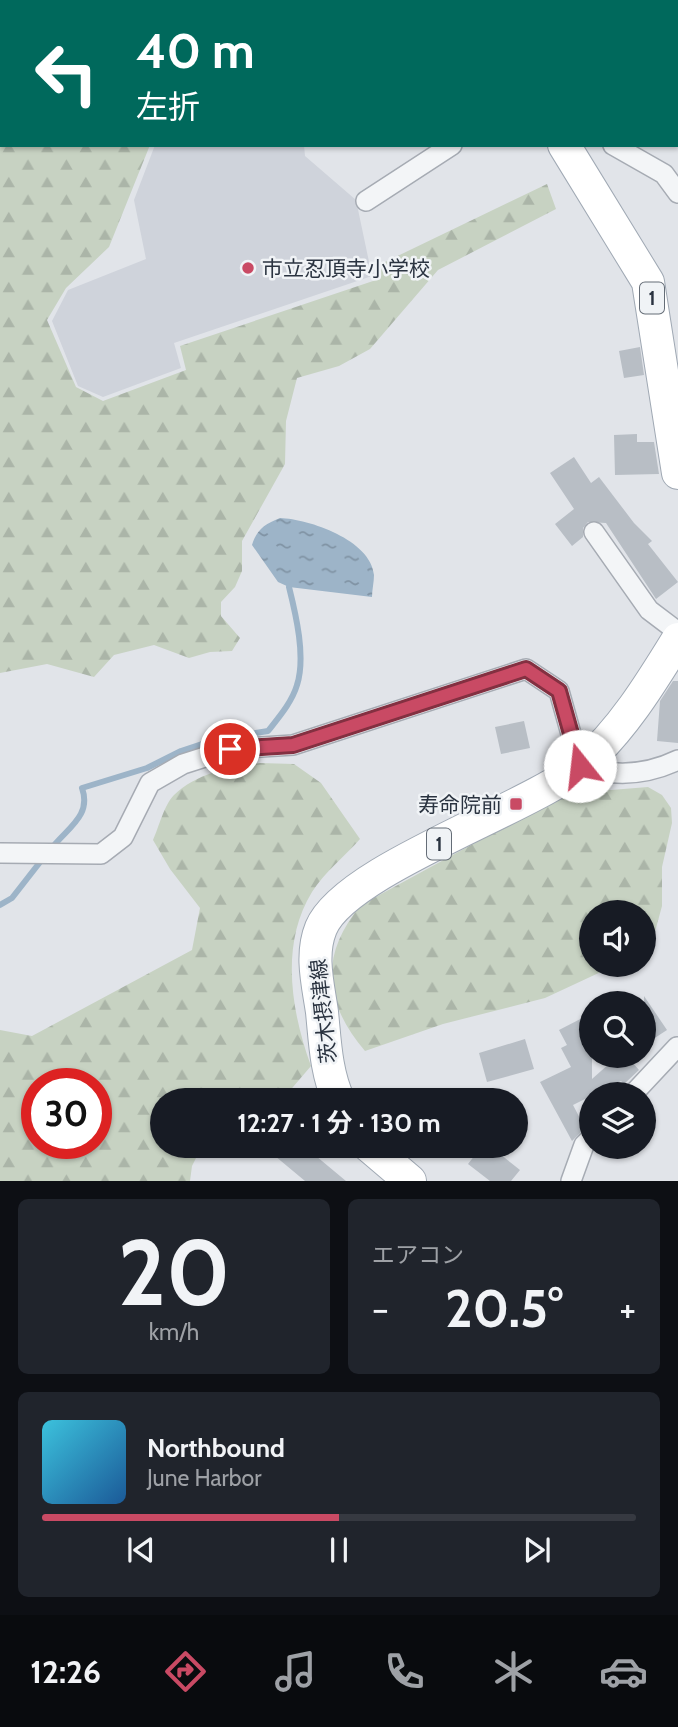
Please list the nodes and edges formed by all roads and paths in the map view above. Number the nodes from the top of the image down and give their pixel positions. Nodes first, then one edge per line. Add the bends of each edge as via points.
1 (449, 147) edge
2 (565, 147) edge
3 (617, 147) edge
4 (678, 193) edge
5 (366, 201) dead end
6 (678, 473) edge
7 (594, 532) dead end
8 (678, 632) edge
9 (678, 639) edge
10 (678, 760) edge
11 (580, 766) junction
12 (0, 853) edge
13 (677, 1047) edge
14 (644, 1082) edge
15 (334, 1088) edge
16 (383, 1158) edge
17 (579, 1159) edge
18 (410, 1181) edge
19 (571, 1181) edge

1 - 5 street
2 - 6 main road, 1 via 648,282
3 - 4 street via 664,174
7 - 8 street via 649,610
9 - 11 main road, 茨木摂津線 / 1 via 616,731
10 - 11 street via 659,769 606,775
11 - 12 street via 559,691 526,669 293,745 230,749 183,764 150,783 123,837 101,854
11 - 15 main road, 茨木摂津線 / 1 via 392,868 347,897 322,926 314,955
13 - 14 street
16 - 18 main road
17 - 19 street

